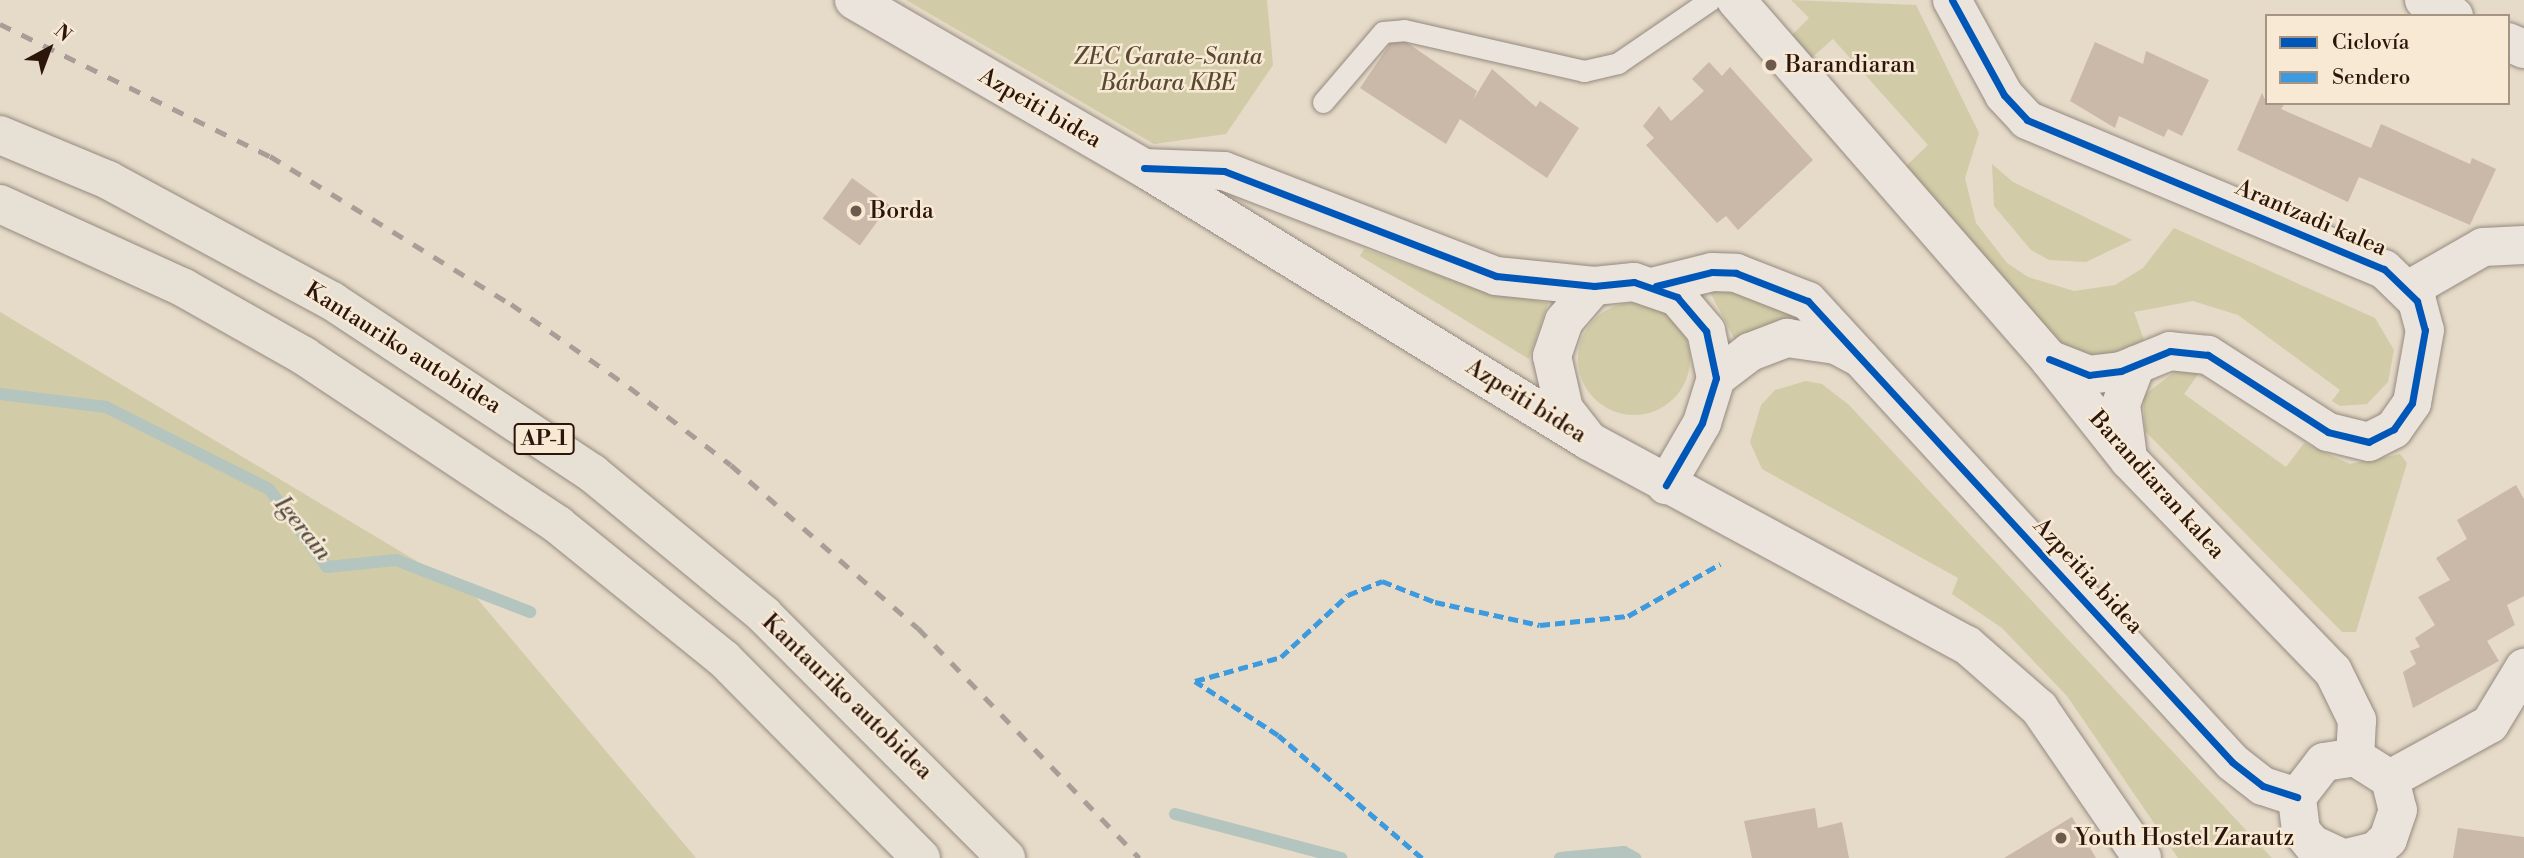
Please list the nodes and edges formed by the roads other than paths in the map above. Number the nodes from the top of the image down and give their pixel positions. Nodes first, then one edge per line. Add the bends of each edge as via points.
1 (854, 0) edge
2 (1710, 0) edge
3 (1736, 0) edge
4 (1952, 0) edge
5 (2424, 0) edge
6 (2450, 14) edge
7 (1323, 102) dead end
8 (0, 135) edge
9 (1144, 168) junction
10 (0, 204) edge
11 (2524, 245) edge
12 (1594, 286) junction
13 (1656, 286) junction
14 (2408, 290) junction
15 (2049, 359) junction
16 (1866, 361) junction
17 (2136, 365) junction
18 (1716, 378) junction
19 (1590, 441) junction
20 (2129, 460) junction
21 (1666, 485) junction
22 (2524, 668) edge
23 (2355, 757) junction
24 (2390, 779) junction
25 (2297, 797) junction
26 (2360, 856) edge
27 (921, 858) edge
28 (1006, 858) edge
29 (2142, 858) edge

1 - 9 street, Azpeiti bidea
2 - 7 lane via 1618,63 1584,71 1404,30 1383,32
3 - 15 street, Barandiaran kalea
4 - 14 street, Arantzadi kalea via 2004,95 2027,120 2384,269
5 - 6 street
8 - 28 highway, Kantauriko autobidea / AP-1 via 108,180 332,301 592,473 764,615
9 - 12 street via 1224,171 1496,276
9 - 19 street, Azpeiti bidea
10 - 27 highway, AP-1 via 184,288 304,356 558,525 724,659
11 - 14 street via 2483,247
12 - 13 street
12 - 19 street via 1564,321 1552,356 1564,409
13 - 16 street, Azpeitia bidea via 1712,272 1760,278 1808,301
13 - 18 street via 1695,313 1713,351
14 - 17 street, Arantzadi kalea via 2425,330 2418,380 2404,418 2368,442 2328,432 2208,355 2170,351
15 - 17 street, Arantzadi kalea via 2089,375
15 - 20 street, Barandiaran kalea
16 - 18 street via 1836,345 1787,338 1750,352
16 - 25 street, Azpeitia bidea via 2232,762 2263,786
17 - 20 street via 2121,404
18 - 21 street via 1702,423
19 - 21 street, Azpeiti bidea
20 - 23 street, Barandiaran kalea via 2333,671 2357,720
21 - 29 street, Azpeiti bidea via 1966,645 2039,708
22 - 24 street via 2490,724
23 - 24 street
23 - 25 street via 2324,761
24 - 26 street via 2395,825
25 - 26 street via 2301,831 2326,854

